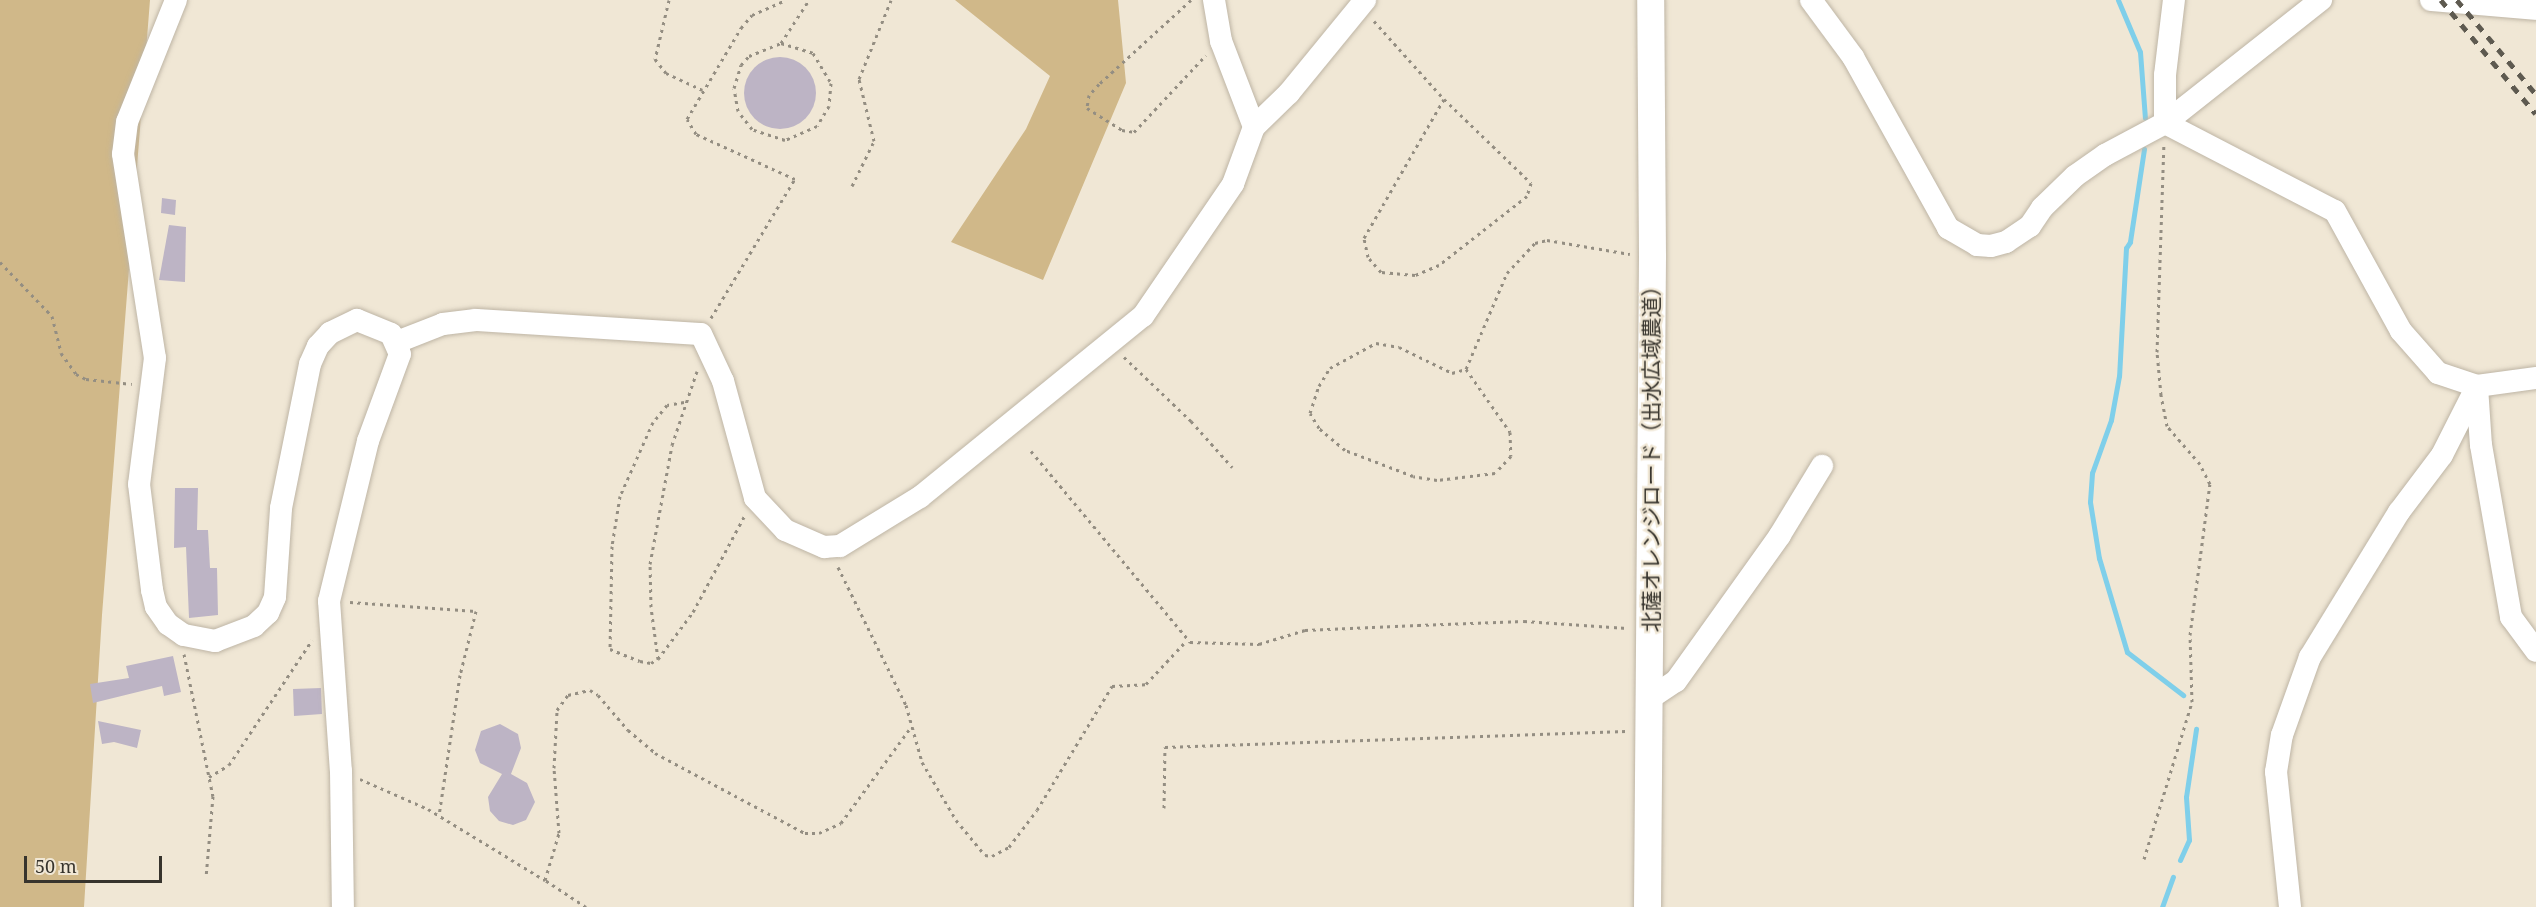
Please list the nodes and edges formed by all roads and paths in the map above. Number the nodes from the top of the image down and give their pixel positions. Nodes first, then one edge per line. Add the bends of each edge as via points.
1 (176, 0) edge
2 (669, 0) edge
3 (784, 0) edge
4 (809, 0) edge
5 (891, 0) edge
6 (1191, 0) edge
7 (1214, 0) edge
8 (1650, 0) edge
9 (1811, 0) edge
10 (2174, 0) edge
11 (2321, 0) edge
12 (2431, 0) edge
13 (1363, 3) edge
14 (2536, 9) edge
15 (1221, 41) junction
16 (781, 43) junction
17 (702, 90) junction
18 (1444, 99) junction
19 (2165, 123) junction
20 (1254, 127) junction
21 (852, 186) dead end
22 (1652, 255) junction
23 (0, 262) edge
24 (397, 342) junction
25 (706, 342) junction
26 (1112, 344) junction
27 (1466, 369) junction
28 (2536, 378) edge
29 (2477, 386) junction
30 (154, 387) junction
31 (684, 402) junction
32 (1031, 452) dead end
33 (1822, 466) dead end
34 (1232, 467) dead end
35 (755, 498) junction
36 (830, 546) junction
37 (329, 611) junction
38 (1650, 629) junction
39 (184, 635) junction
40 (1187, 640) junction
41 (2536, 651) edge
42 (658, 659) junction
43 (1649, 699) junction
44 (911, 727) junction
45 (1649, 730) junction
46 (341, 771) junction
47 (209, 777) junction
48 (1164, 808) dead end
49 (439, 815) junction
50 (2144, 859) dead end
51 (206, 877) dead end
52 (545, 880) junction
53 (344, 907) edge
54 (586, 907) edge
55 (1647, 907) edge
56 (2290, 907) edge

1 - 30 street via 127,122 123,154 155,358
2 - 17 path via 655,59 666,73
3 - 17 path via 752,15
4 - 16 path
5 - 21 path via 859,79 874,141
6 - 15 path via 1099,84 1089,95 1087,108 1122,130 1134,132 1182,77
7 - 15 street
8 - 22 street, 北薩オレンジロード（出水広域農道）
9 - 19 street via 1853,57 1948,228 1977,245 2006,242 2030,226 2042,208 2075,176
10 - 19 street via 2165,75
11 - 19 street
12 - 14 street
13 - 18 path
13 - 20 street via 1288,93
15 - 20 street
16 - 16 path via 749,56 741,65 734,88 738,111 752,129 785,140 817,126 829,106 831,83 813,53
17 - 25 path via 687,119 696,134 795,179
18 - 18 path via 1530,181 1531,193 1438,265 1415,275 1380,272 1368,257 1364,238
19 - 29 street via 2335,211 2401,331 2438,373
19 - 50 path via 2157,352 2161,395 2167,426 2204,470 2210,484 2190,635 2192,702
20 - 26 street via 1233,184 1200,238 1143,316
22 - 27 path via 1547,240 1535,243 1507,273
22 - 38 street, 北薩オレンジロード（出水広域農道）
23 - 30 path via 52,316 61,353 76,374 86,379
24 - 25 street via 443,324 476,320
24 - 37 street via 400,354 368,441
24 - 39 street via 379,326 357,320 330,333 318,346 281,508 272,605 254,626 236,635 215,641
25 - 31 path
25 - 35 street
26 - 34 path
26 - 36 street via 920,497 851,540
27 - 27 path via 1452,373 1399,347 1376,343 1330,368 1310,413 1318,428 1345,450 1413,476 1437,480 1495,473 1511,456 1510,432
28 - 29 street
29 - 41 street via 2481,445 2511,617
29 - 56 street via 2442,455 2399,512 2310,657 2282,735 2276,772
30 - 39 street via 139,484 150,578 156,607 168,624
31 - 42 path via 650,564
31 - 42 path via 667,405 653,422 620,496 612,546 610,649 640,661 651,663
32 - 40 path
33 - 43 street via 1780,535 1676,681
35 - 36 street via 785,530
35 - 42 path via 693,612
36 - 44 path via 856,610 906,705
37 - 46 street
37 - 47 path via 230,765
37 - 49 path via 476,611 460,675
38 - 40 path via 1524,621 1305,630 1259,644
38 - 43 street, 北薩オレンジロード（出水広域農道）
39 - 47 path via 190,694
40 - 44 path via 1146,684 1112,686 1037,810 1009,847 992,856 985,855 970,839 944,802 922,762
43 - 45 street, 北薩オレンジロード（出水広域農道）
44 - 52 path via 841,823 819,832 805,832 655,753 590,690 568,695 557,710 554,768 559,833
45 - 48 path via 1165,747
45 - 55 street, 北薩オレンジロード（出水広域農道）
46 - 49 path
46 - 53 street
47 - 51 path via 213,815
49 - 52 path
52 - 54 path

